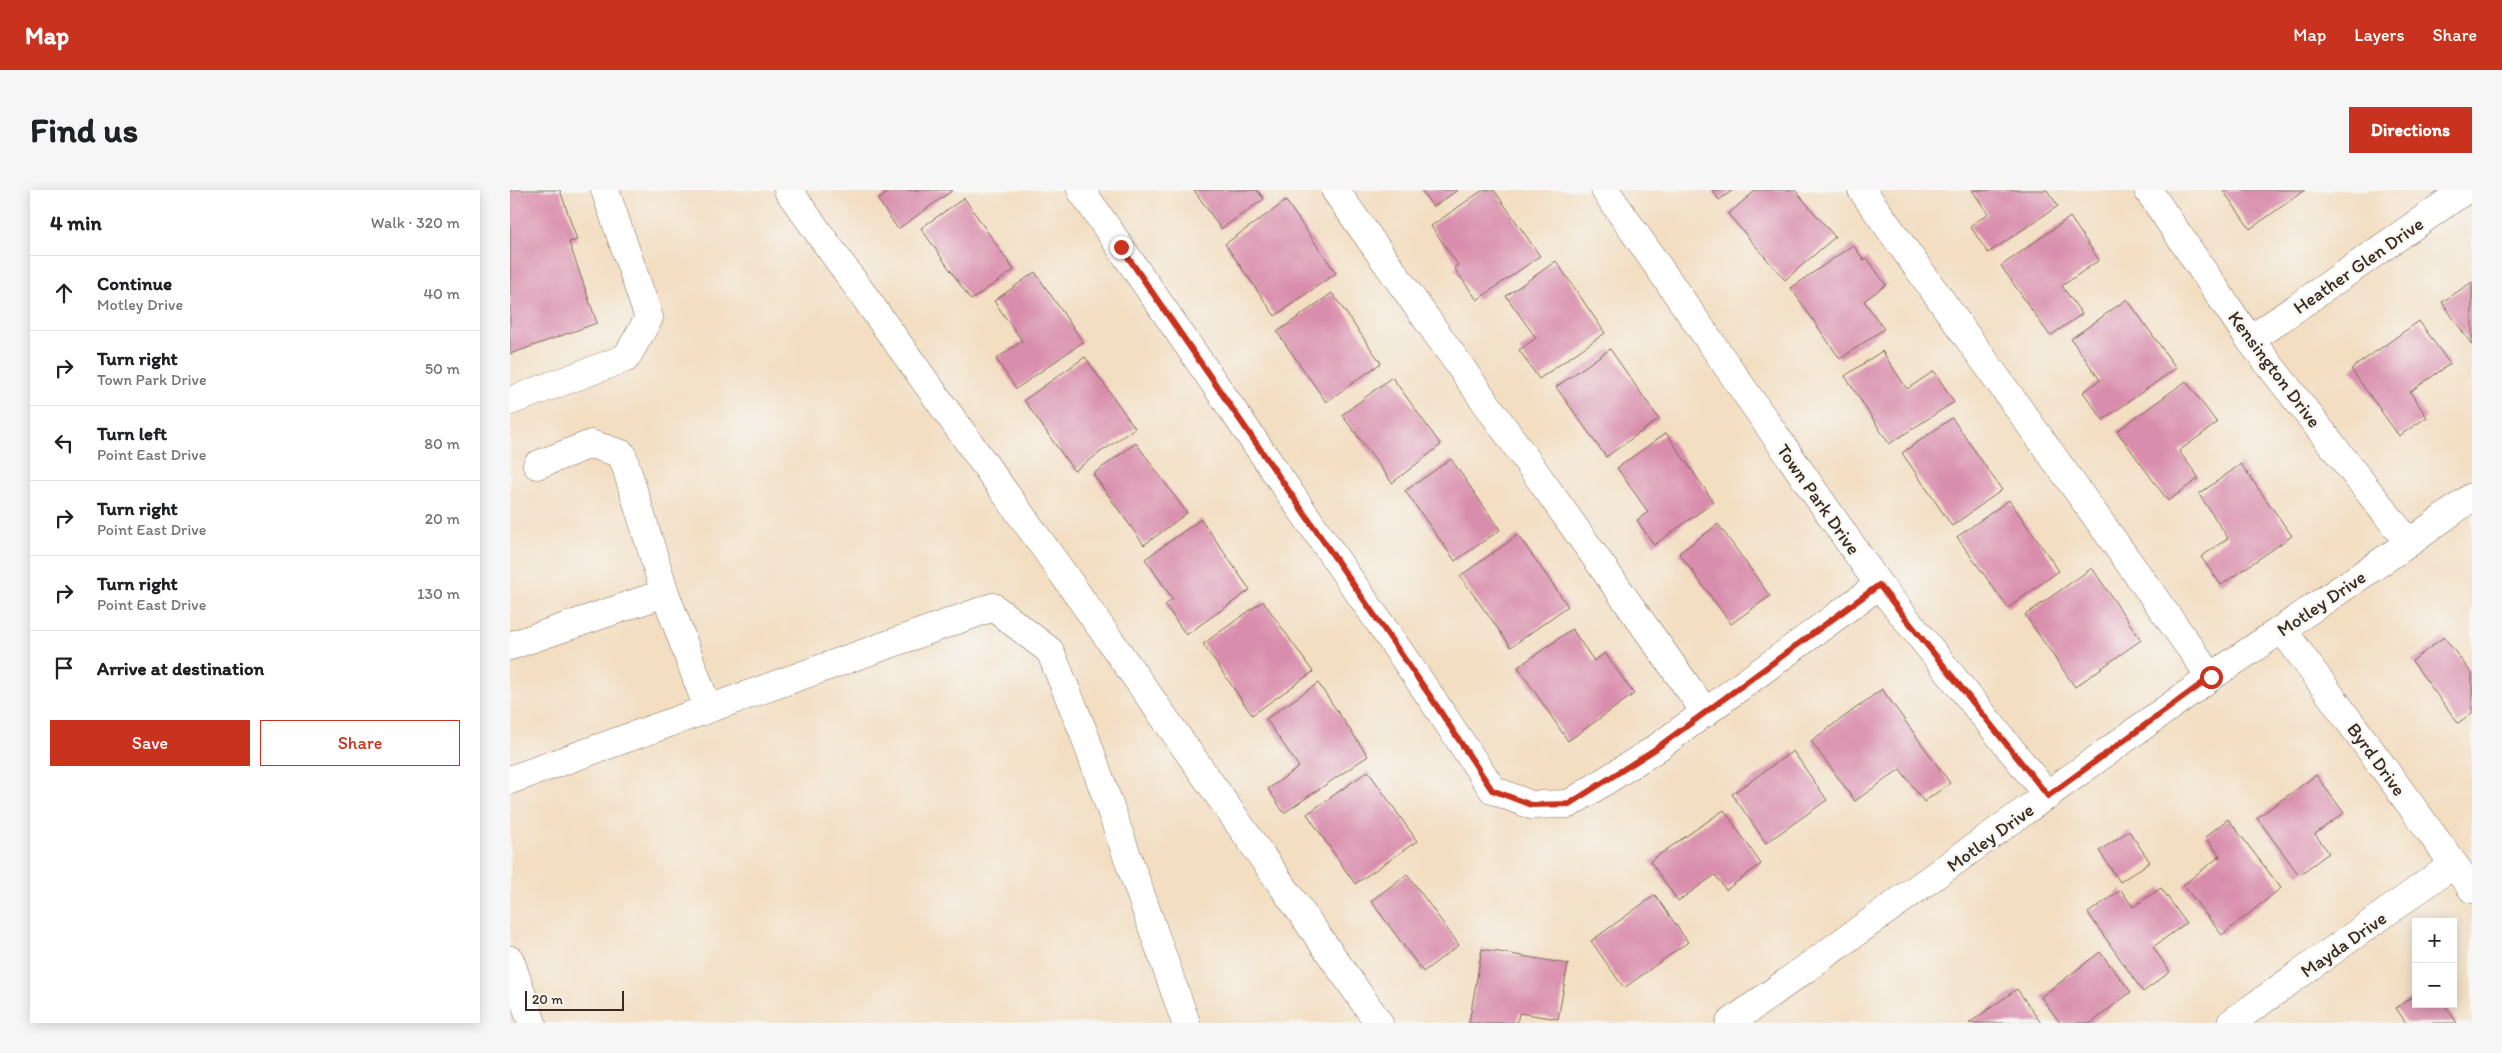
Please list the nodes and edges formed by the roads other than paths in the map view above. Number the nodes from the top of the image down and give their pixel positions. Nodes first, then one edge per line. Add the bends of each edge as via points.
1 (605, 190) edge
2 (788, 190) edge
3 (1081, 190) edge
4 (1335, 190) edge
5 (1605, 190) edge
6 (1862, 190) edge
7 (2148, 190) edge
8 (2465, 190) edge
9 (2250, 340) junction
10 (510, 401) edge
11 (537, 465) dead end
12 (2472, 498) edge
13 (2409, 543) junction
14 (1879, 585) junction
15 (665, 593) junction
16 (2282, 628) junction
17 (510, 646) edge
18 (2211, 677) junction
19 (708, 708) junction
20 (1706, 712) junction
21 (510, 780) edge
22 (2048, 796) junction
23 (2454, 864) junction
24 (2472, 889) edge
25 (510, 960) edge
26 (532, 1023) edge
27 (1186, 1023) edge
28 (1379, 1023) edge
29 (1730, 1023) edge
30 (2231, 1023) edge

1 - 10 street via 649,318 626,358
2 - 28 street
3 - 20 street via 1425,687 1492,790 1531,805 1569,804 1654,750
4 - 20 street
5 - 14 street, Town Park Drive
6 - 18 street
7 - 9 street, Kensington Drive
8 - 9 street, Heather Glen Drive
9 - 13 street, Kensington Drive
11 - 15 street via 591,444 622,454
12 - 13 street, Motley Drive
13 - 16 street, Motley Drive
14 - 20 street
14 - 22 street, Town Park Drive
15 - 17 street
15 - 19 street
16 - 18 street, Motley Drive
16 - 23 street, Byrd Drive
18 - 22 street, Motley Drive
19 - 21 street
19 - 27 street via 993,607 1050,651 1083,731
22 - 29 street, Motley Drive
23 - 24 street, Byrd Drive
23 - 30 street, Mayda Drive
25 - 26 street

